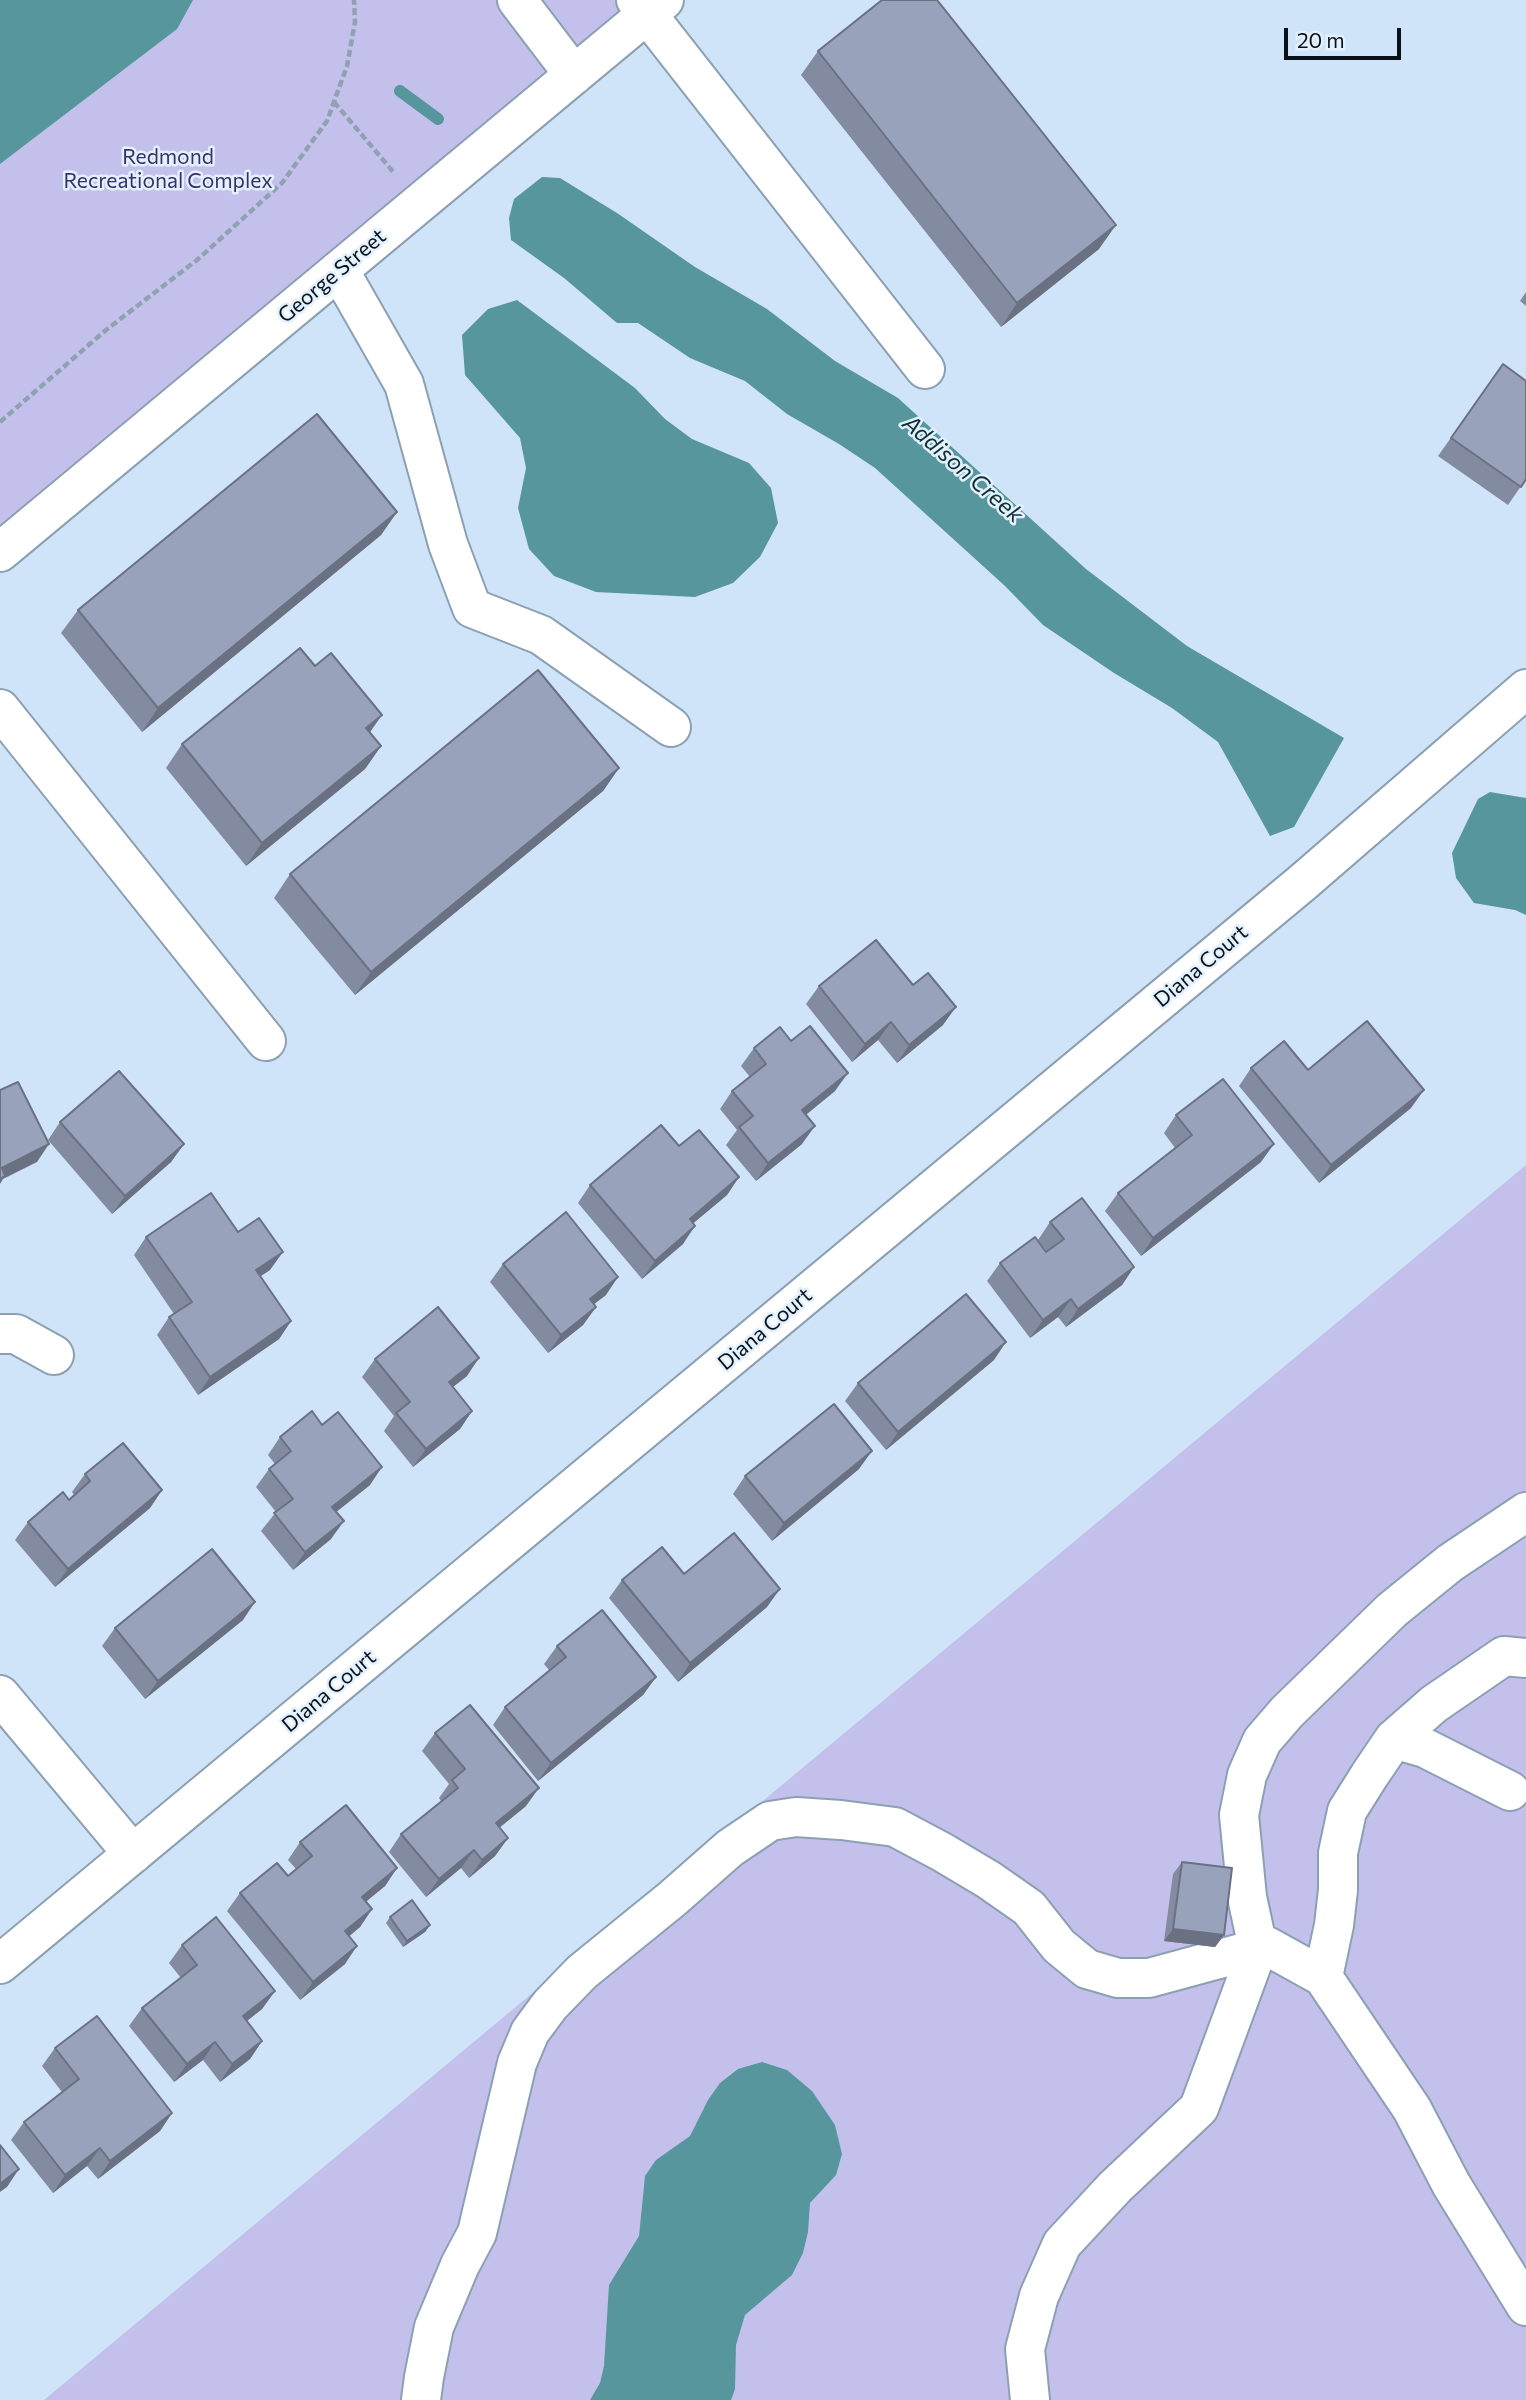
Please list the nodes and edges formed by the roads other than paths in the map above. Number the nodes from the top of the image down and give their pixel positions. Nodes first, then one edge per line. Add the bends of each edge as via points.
1 (517, 0) edge
2 (649, 5) edge
3 (574, 75) junction
4 (339, 270) junction
5 (925, 369) dead end
6 (0, 552) edge
7 (1526, 689) edge
8 (0, 709) edge
9 (671, 727) dead end
10 (266, 1041) dead end
11 (0, 1334) edge
12 (54, 1355) dead end
13 (1526, 1512) edge
14 (1526, 1658) edge
15 (0, 1695) edge
16 (1394, 1739) junction
17 (1510, 1791) dead end
18 (133, 1854) junction
19 (1258, 1948) junction
20 (0, 1964) edge
21 (1323, 1977) junction
22 (1526, 2306) edge
23 (421, 2400) edge
24 (1030, 2400) edge

1 - 3 street
2 - 3 street, George Street
2 - 5 street
3 - 4 street, George Street
4 - 6 street, George Street
4 - 9 street via 404,384 448,544 472,608 541,635
7 - 18 street, Diana Court via 1302,883
8 - 10 street
11 - 12 street via 16,1334
13 - 19 street via 1450,1563 1392,1611 1262,1741 1247,1775 1239,1815 1247,1897
14 - 16 street via 1504,1656 1434,1704
15 - 18 street
16 - 17 street via 1426,1748
16 - 21 street via 1348,1811 1338,1853 1334,1925
18 - 20 street, Diana Court
19 - 21 street via 1267,1945
19 - 23 street via 1149,1978 1118,1978 1087,1969 1059,1946 1029,1908 895,1827 796,1817 770,1821 730,1848 582,1972 530,2032 517,2063 477,2233 434,2327
19 - 24 street via 1199,2108 1062,2244 1039,2296 1025,2349
21 - 22 street via 1405,2098

